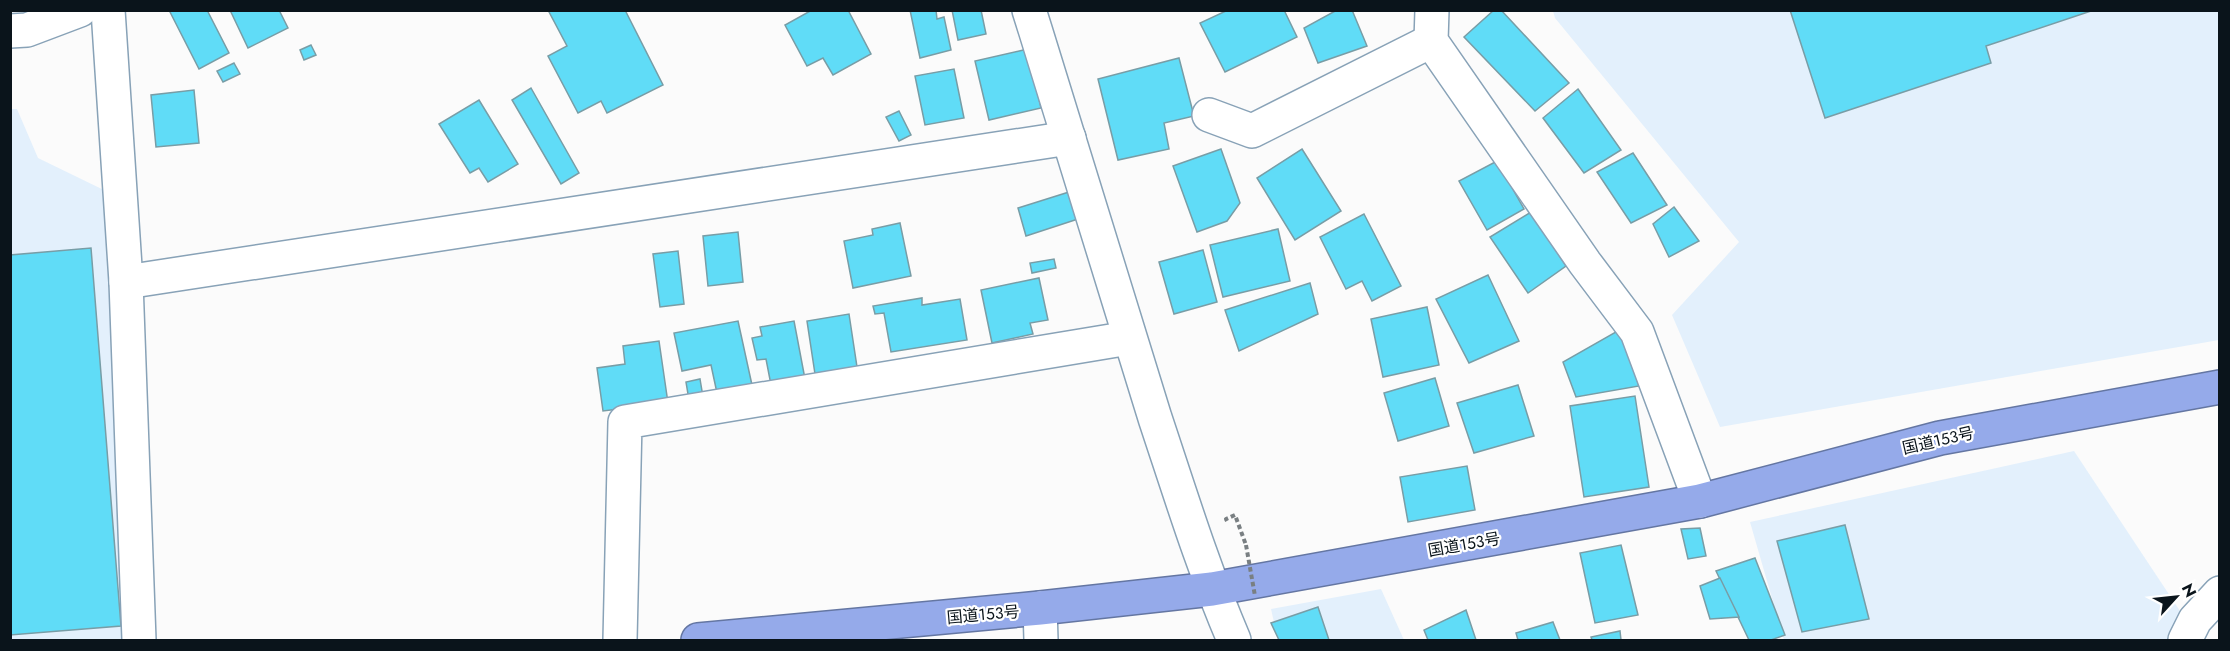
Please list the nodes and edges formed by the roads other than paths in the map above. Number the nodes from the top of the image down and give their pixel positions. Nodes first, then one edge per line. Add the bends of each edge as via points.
1 (80, 10) edge
2 (108, 10) edge
3 (1029, 10) edge
4 (1431, 26) edge
5 (10, 31) edge
6 (1209, 115) dead end
7 (1069, 138) junction
8 (126, 282) junction
9 (1129, 338) junction
10 (2220, 387) edge
11 (1700, 501) junction
12 (1212, 589) junction
13 (2220, 593) edge
14 (1040, 608) junction
15 (139, 640) edge
16 (620, 640) edge
17 (707, 640) edge
18 (1041, 640) edge
19 (1234, 640) edge
20 (2185, 640) edge

1 - 5 street via 27,30
2 - 8 street
3 - 7 street
4 - 6 street via 1252,131
4 - 11 street via 1585,263 1637,332
7 - 8 street
7 - 9 street
8 - 15 street
9 - 12 street
9 - 16 street via 625,422
10 - 11 highway, 国道153号 via 1940,438
11 - 12 highway, 国道153号
12 - 14 highway, 国道153号
12 - 19 street
13 - 20 street via 2195,620
14 - 17 highway, 国道153号
14 - 18 street

